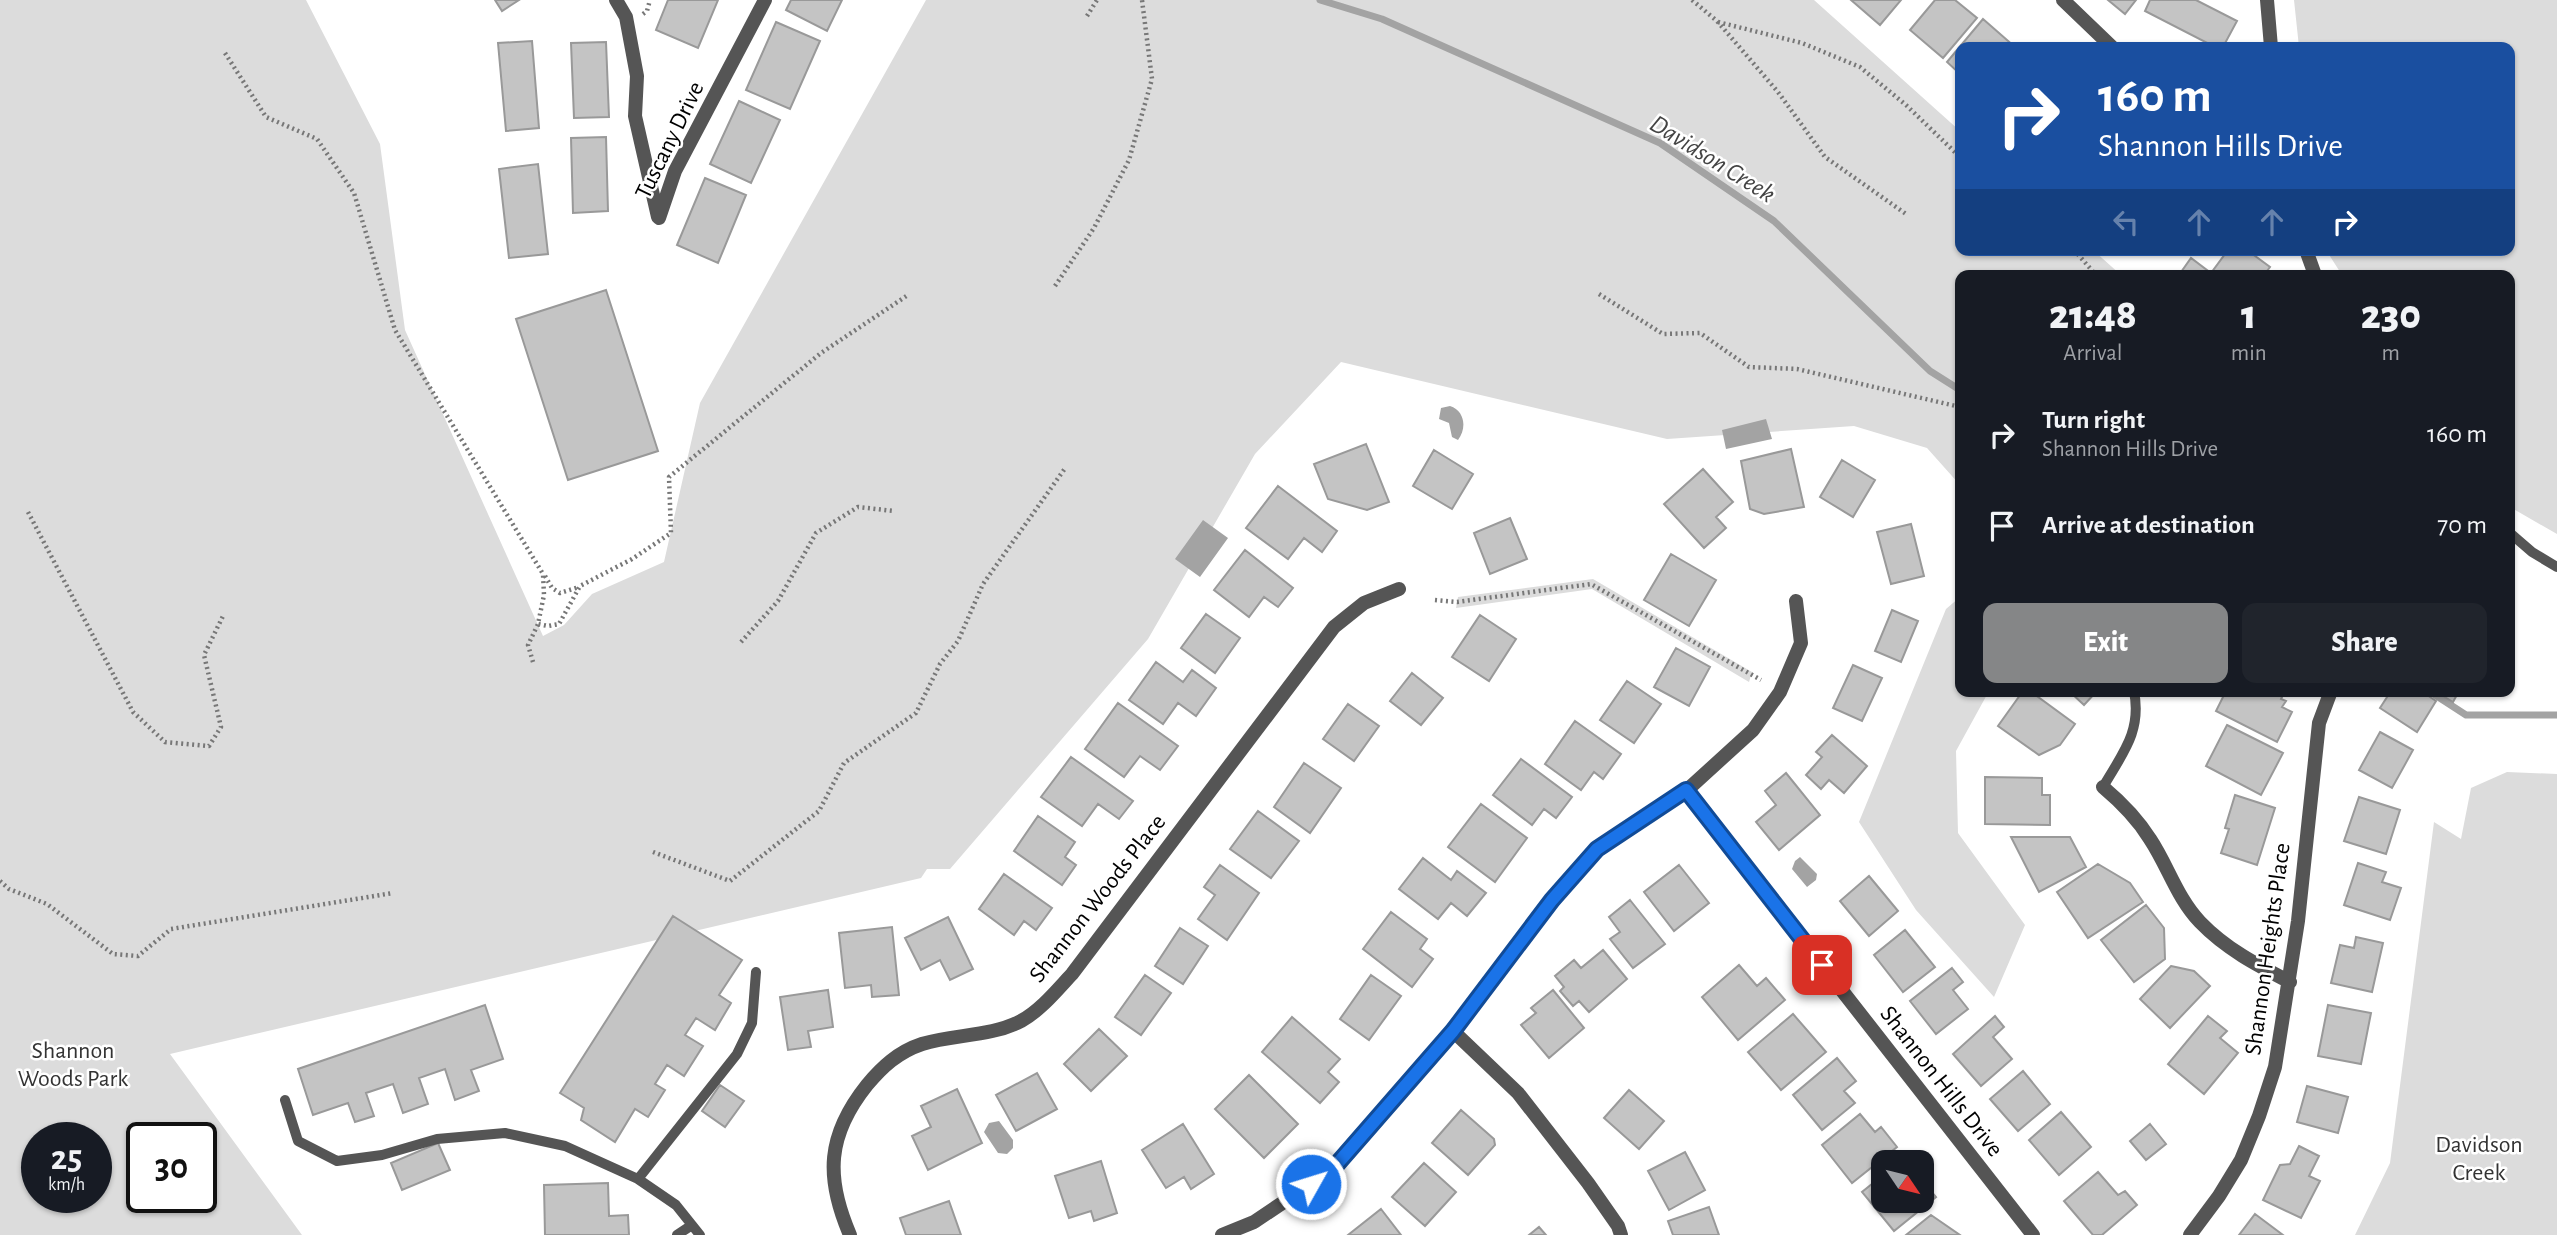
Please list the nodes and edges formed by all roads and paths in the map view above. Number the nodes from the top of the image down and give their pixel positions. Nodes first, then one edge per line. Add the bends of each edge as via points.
1 (616, 0) edge
2 (765, 0) edge
3 (1097, 0) edge
4 (1142, 0) edge
5 (1692, 0) edge
6 (2063, 0) edge
7 (2267, 0) edge
8 (1087, 16) dead end
9 (1717, 21) junction
10 (2107, 42) edge
11 (2271, 42) edge
12 (225, 53) dead end
13 (1955, 151) edge
14 (1906, 214) dead end
15 (2079, 256) edge
16 (2091, 270) edge
17 (1055, 286) dead end
18 (1599, 294) dead end
19 (908, 295) dead end
20 (1955, 406) edge
21 (1066, 467) dead end
22 (894, 511) dead end
23 (28, 512) dead end
24 (2515, 537) edge
25 (2557, 566) edge
26 (543, 574) junction
27 (580, 586) junction
28 (1399, 590) dead end
29 (1435, 600) dead end
30 (1796, 601) dead end
31 (223, 616) dead end
32 (538, 624) junction
33 (741, 642) dead end
34 (533, 662) dead end
35 (1761, 680) dead end
36 (2135, 697) edge
37 (2329, 697) edge
38 (2103, 788) joint
39 (1686, 790) junction
40 (653, 852) dead end
41 (0, 881) edge
42 (393, 893) dead end
43 (756, 972) dead end
44 (2290, 982) junction
45 (1453, 1031) junction
46 (285, 1100) dead end
47 (638, 1178) junction
48 (692, 1225) junction
49 (677, 1235) edge
50 (700, 1235) edge
51 (850, 1235) edge
52 (1222, 1235) edge
53 (1621, 1235) edge
54 (2033, 1235) edge
55 (2190, 1235) edge

1 - 2 street, Tuscany Drive via 626,17 637,76 635,116 659,218 675,171
3 - 8 path
4 - 17 path via 1152,79 1129,160 1094,228
5 - 9 path
6 - 10 street
7 - 11 street
9 - 13 path via 1802,43 1860,67
9 - 14 path via 1778,92 1825,158
12 - 26 path via 265,117 317,139 354,193 395,330
15 - 16 path
18 - 20 path via 1663,334 1700,333 1749,367 1797,369
19 - 27 path via 821,354 669,477 671,533
21 - 40 path via 983,584 958,641 940,664 916,713 844,763 820,811 730,881
22 - 33 path via 858,507 816,533 778,601
23 - 31 path via 133,712 165,742 209,746 221,727 204,655
24 - 25 lane
26 - 27 path via 560,593
26 - 32 path
27 - 32 path via 559,624
28 - 51 street, Shannon Woods Place via 1364,603 1334,627 1049,999 1021,1021 922,1044 894,1056 874,1077 849,1107 835,1142 834,1179
29 - 35 path via 1457,603 1591,584
30 - 39 street via 1801,643 1780,692 1753,730
32 - 34 path via 528,645
36 - 38 lane via 2138,712 2130,739
37 - 44 street, Shannon Heights Place via 2319,723
38 - 44 street via 2127,807 2151,840 2175,888 2199,922 2234,952
39 - 45 street via 1597,849 1552,900
39 - 54 street, Shannon Hills Drive
41 - 42 path via 47,904 113,954 138,956 171,929
43 - 47 lane via 752,1023 737,1054
44 - 55 street, Shannon Heights Place via 2275,1067 2259,1116 2241,1160
45 - 52 street via 1331,1171 1254,1222
45 - 53 street via 1518,1093 1588,1183
46 - 47 lane via 298,1142 337,1161 382,1155 437,1139 505,1133 565,1146
47 - 48 lane via 676,1205
48 - 49 lane
48 - 50 lane

